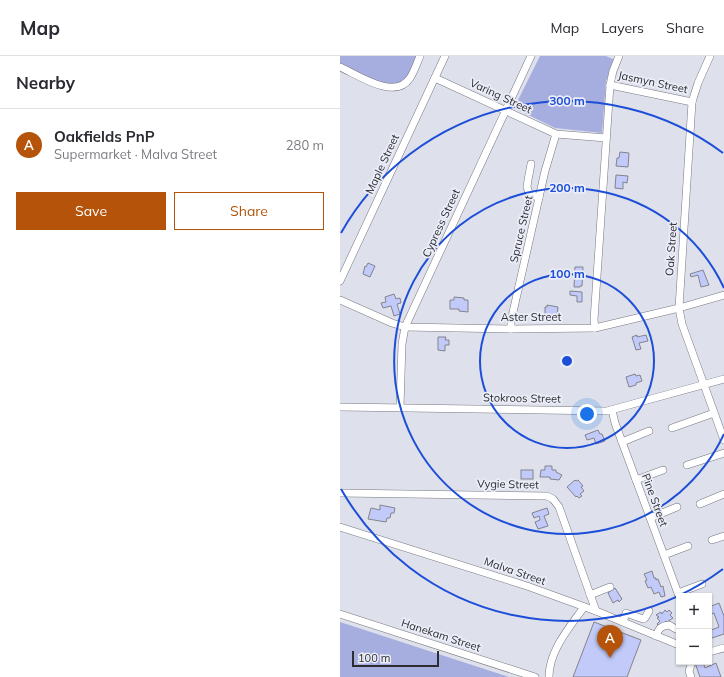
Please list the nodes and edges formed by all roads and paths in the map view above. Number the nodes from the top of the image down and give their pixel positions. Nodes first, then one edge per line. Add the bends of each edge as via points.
1 (420, 56) edge
2 (445, 56) edge
3 (531, 56) edge
4 (619, 56) edge
5 (710, 56) edge
6 (340, 67) edge
7 (434, 78) junction
8 (610, 84) junction
9 (692, 102) junction
10 (506, 111) junction
11 (556, 134) junction
12 (606, 138) junction
13 (531, 164) dead end
14 (539, 198) junction
15 (340, 281) edge
16 (724, 295) edge
17 (340, 300) edge
18 (679, 308) junction
19 (405, 327) junction
20 (595, 328) junction
21 (511, 329) junction
22 (724, 379) edge
23 (704, 385) junction
24 (340, 407) edge
25 (400, 407) junction
26 (612, 410) junction
27 (714, 413) junction
28 (672, 428) dead end
29 (649, 431) dead end
30 (724, 440) edge
31 (622, 442) junction
32 (724, 453) edge
33 (687, 465) dead end
34 (663, 470) dead end
35 (636, 480) junction
36 (340, 493) edge
37 (724, 494) edge
38 (700, 504) dead end
39 (677, 507) dead end
40 (650, 518) junction
41 (340, 527) edge
42 (724, 536) edge
43 (712, 540) dead end
44 (688, 546) dead end
45 (664, 555) junction
46 (702, 584) dead end
47 (610, 587) dead end
48 (678, 593) edge
49 (680, 593) edge
50 (590, 595) junction
51 (584, 607) junction
52 (596, 611) junction
53 (649, 611) dead end
54 (340, 614) edge
55 (623, 622) junction
56 (676, 628) dead end
57 (656, 636) junction
58 (676, 644) edge
59 (724, 648) edge
60 (712, 651) edge
61 (691, 665) edge
62 (536, 677) edge
63 (549, 677) edge
64 (691, 677) edge

1 - 6 street via 410,79 398,88 380,85
2 - 7 street, Maple Street
3 - 10 street, Cypress Street
4 - 8 street
5 - 9 street, Oak Street
7 - 10 street, Varing Street
7 - 15 street, Maple Street
8 - 9 street, Jasmyn Street
8 - 12 street
9 - 18 street, Oak Street
10 - 11 street, Varing Street
10 - 19 street, Cypress Street
11 - 12 street, Varing Street
11 - 14 street, Spruce Street
12 - 20 street
13 - 14 street via 527,187 529,193
14 - 21 street, Spruce Street
16 - 18 street, Aster Street
17 - 19 street, Aster Street
18 - 20 street, Aster Street
18 - 23 street, Oak Street via 682,324
19 - 21 street, Aster Street
19 - 25 street, Cypress Street
20 - 21 street, Aster Street
22 - 23 street, Stokroos Street
23 - 26 street, Stokroos Street
23 - 27 street, Oak Street
24 - 25 street, Stokroos Street
25 - 26 street, Stokroos Street
26 - 31 street, Pine Street
27 - 28 street
27 - 30 street, Oak Street
29 - 31 street
31 - 35 street, Pine Street
32 - 33 street
34 - 35 street
35 - 40 street, Pine Street
36 - 50 street, Vygie Street via 547,496 559,507
37 - 38 street
39 - 40 street
40 - 45 street, Pine Street
41 - 51 street, Malva Street via 520,583
42 - 43 street
44 - 45 street
45 - 48 street, Pine Street
46 - 49 street
47 - 50 street
50 - 52 street, Vygie Street
51 - 52 street, Malva Street
51 - 63 street via 550,661
52 - 55 street, Malva Street
53 - 55 street via 643,619 626,614
54 - 62 street, Hanekam Street
55 - 57 street, Malva Street
56 - 57 street via 669,625 661,627
57 - 58 street, Malva Street
59 - 60 street
61 - 64 street

